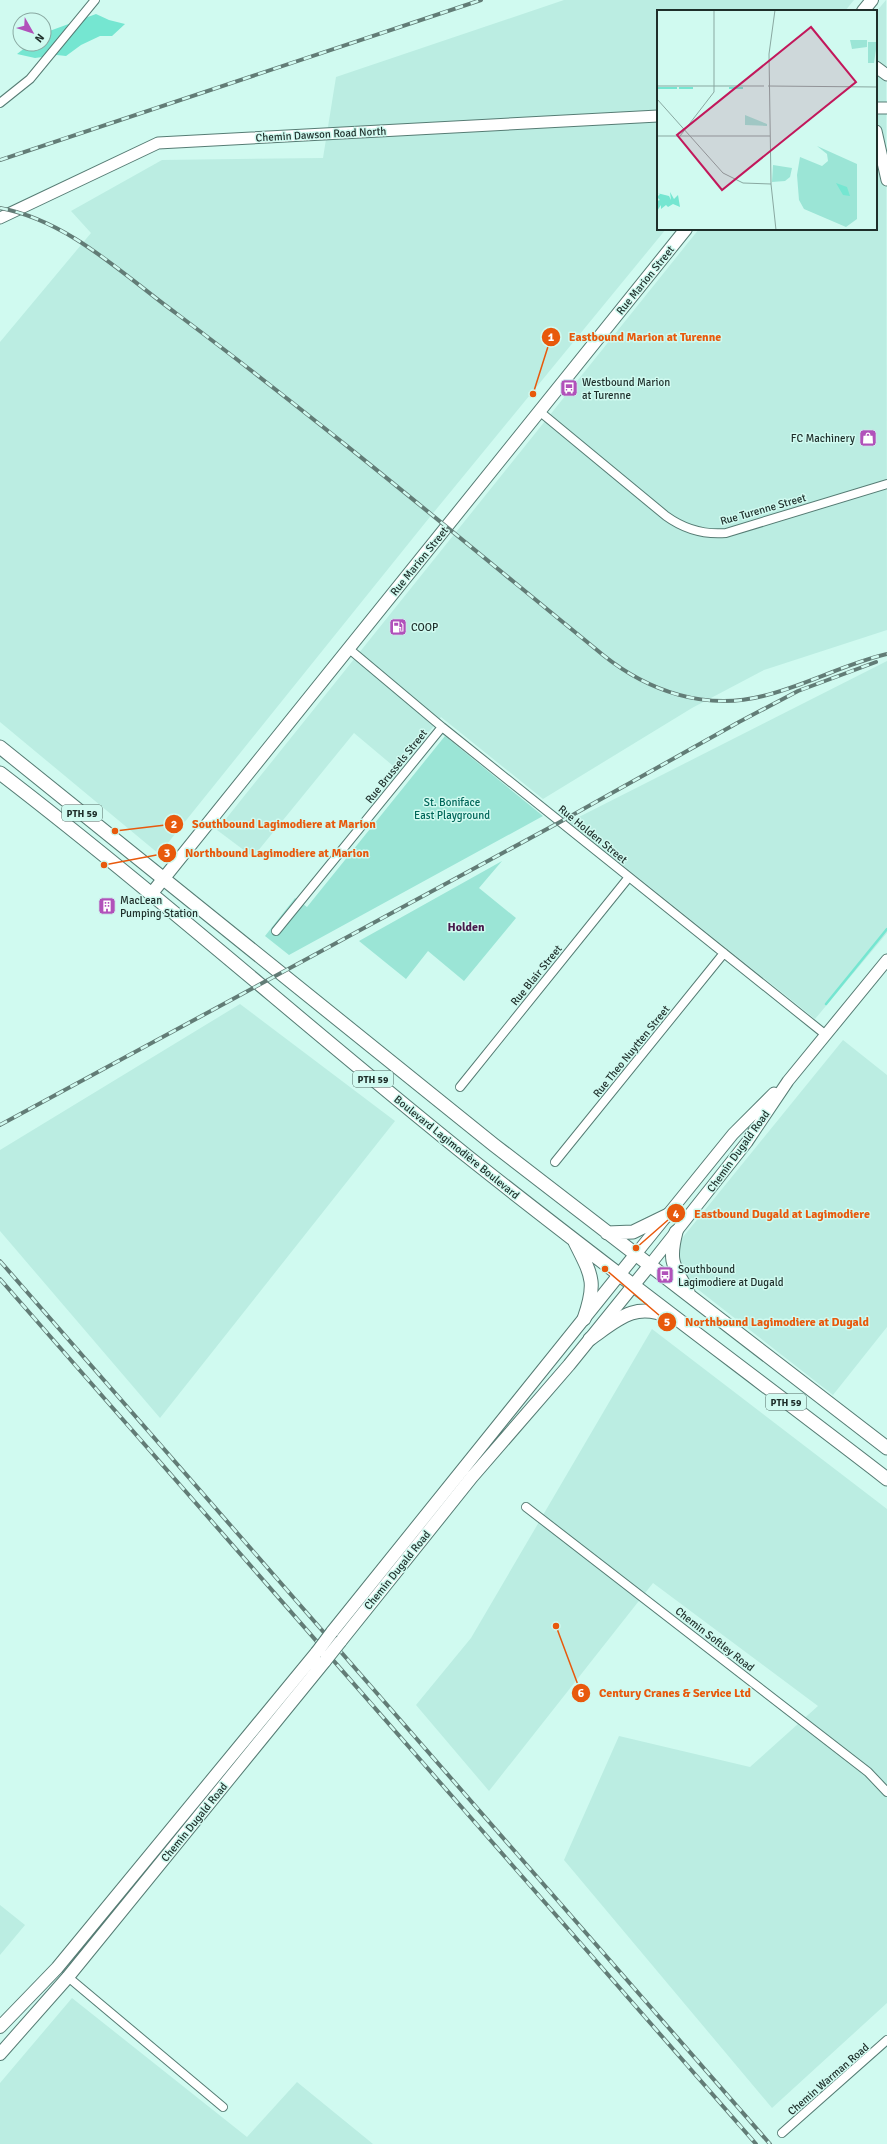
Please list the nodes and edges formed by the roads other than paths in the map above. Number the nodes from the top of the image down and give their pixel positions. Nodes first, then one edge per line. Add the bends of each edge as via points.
1 (95, 0) edge
2 (872, 0) edge
3 (864, 10) edge
4 (877, 68) edge
5 (887, 75) edge
6 (0, 103) edge
7 (657, 116) edge
8 (877, 135) edge
9 (887, 180) edge
10 (0, 218) edge
11 (685, 230) edge
12 (539, 412) junction
13 (887, 484) edge
14 (348, 648) junction
15 (442, 727) junction
16 (0, 747) edge
17 (0, 773) edge
18 (629, 877) junction
19 (163, 879) junction
20 (152, 893) junction
21 (276, 931) dead end
22 (724, 953) junction
23 (887, 960) edge
24 (826, 1035) junction
25 (788, 1081) junction
26 (460, 1087) dead end
27 (555, 1162) dead end
28 (668, 1215) junction
29 (676, 1232) junction
30 (607, 1233) junction
31 (573, 1238) junction
32 (635, 1255) junction
33 (649, 1266) junction
34 (620, 1274) junction
35 (634, 1285) junction
36 (691, 1298) junction
37 (584, 1319) junction
38 (685, 1325) junction
39 (590, 1338) junction
40 (887, 1448) edge
41 (887, 1480) edge
42 (526, 1506) dead end
43 (336, 1637) junction
44 (887, 1792) edge
45 (68, 1977) junction
46 (0, 2027) edge
47 (887, 2040) edge
48 (0, 2054) edge
49 (223, 2107) dead end
50 (782, 2133) dead end

1 - 6 street via 30,79
2 - 3 main road
4 - 5 street
7 - 10 street, Chemin Dawson Road North via 158,143
8 - 9 street
11 - 12 main road, Rue Marion Street
12 - 13 street, Rue Turenne Street via 666,516 682,526 698,531 718,534 732,531
12 - 14 main road, Rue Marion Street
14 - 15 street, Rue Holden Street
14 - 19 main road, Rue Marion Street
15 - 18 street, Rue Holden Street
15 - 21 street, Rue Brussels Street
16 - 19 main road, PTH 59
17 - 20 main road, Boulevard Lagimodière Boulevard / PTH 59
18 - 22 street, Rue Holden Street
18 - 26 street, Rue Blair Street
19 - 20 main road, Rue Marion Street
19 - 30 main road, PTH 59
20 - 31 main road, Boulevard Lagimodière Boulevard / PTH 59 via 351,1061
22 - 24 street, Rue Holden Street
22 - 27 street, Rue Theo Nuytten Street
23 - 24 street, Chemin Dugald Road
24 - 25 street, Chemin Dugald Road
25 - 28 street, Chemin Dugald Road via 733,1134
25 - 29 street, Chemin Dugald Road via 747,1142
28 - 30 main road via 633,1232
28 - 32 street, Chemin Dugald Road
29 - 33 street, Chemin Dugald Road
29 - 36 main road via 672,1249 674,1268
30 - 32 main road, PTH 59
31 - 34 main road, Boulevard Lagimodière Boulevard / PTH 59
31 - 37 main road via 588,1268 593,1285
32 - 33 main road, PTH 59
32 - 34 main road, Chemin Dugald Road
33 - 35 main road, Chemin Dugald Road
33 - 36 main road, PTH 59
34 - 35 main road, Boulevard Lagimodière Boulevard / PTH 59
34 - 37 main road, Chemin Dugald Road
35 - 38 main road, Boulevard Lagimodière Boulevard / PTH 59
35 - 39 main road, Chemin Dugald Road
36 - 40 main road, PTH 59
37 - 43 main road, Chemin Dugald Road
38 - 39 main road via 661,1313 639,1310 619,1318
38 - 41 main road, Boulevard Lagimodière Boulevard / PTH 59
39 - 43 main road, Chemin Dugald Road
42 - 44 street, Chemin Softley Road via 868,1772
43 - 45 main road, Chemin Dugald Road, bridge via 324,1661
43 - 46 main road, Chemin Dugald Road, bridge via 316,1652 57,1968
45 - 48 main road, Chemin Dugald Road
45 - 49 street
47 - 50 street, Chemin Warman Road

